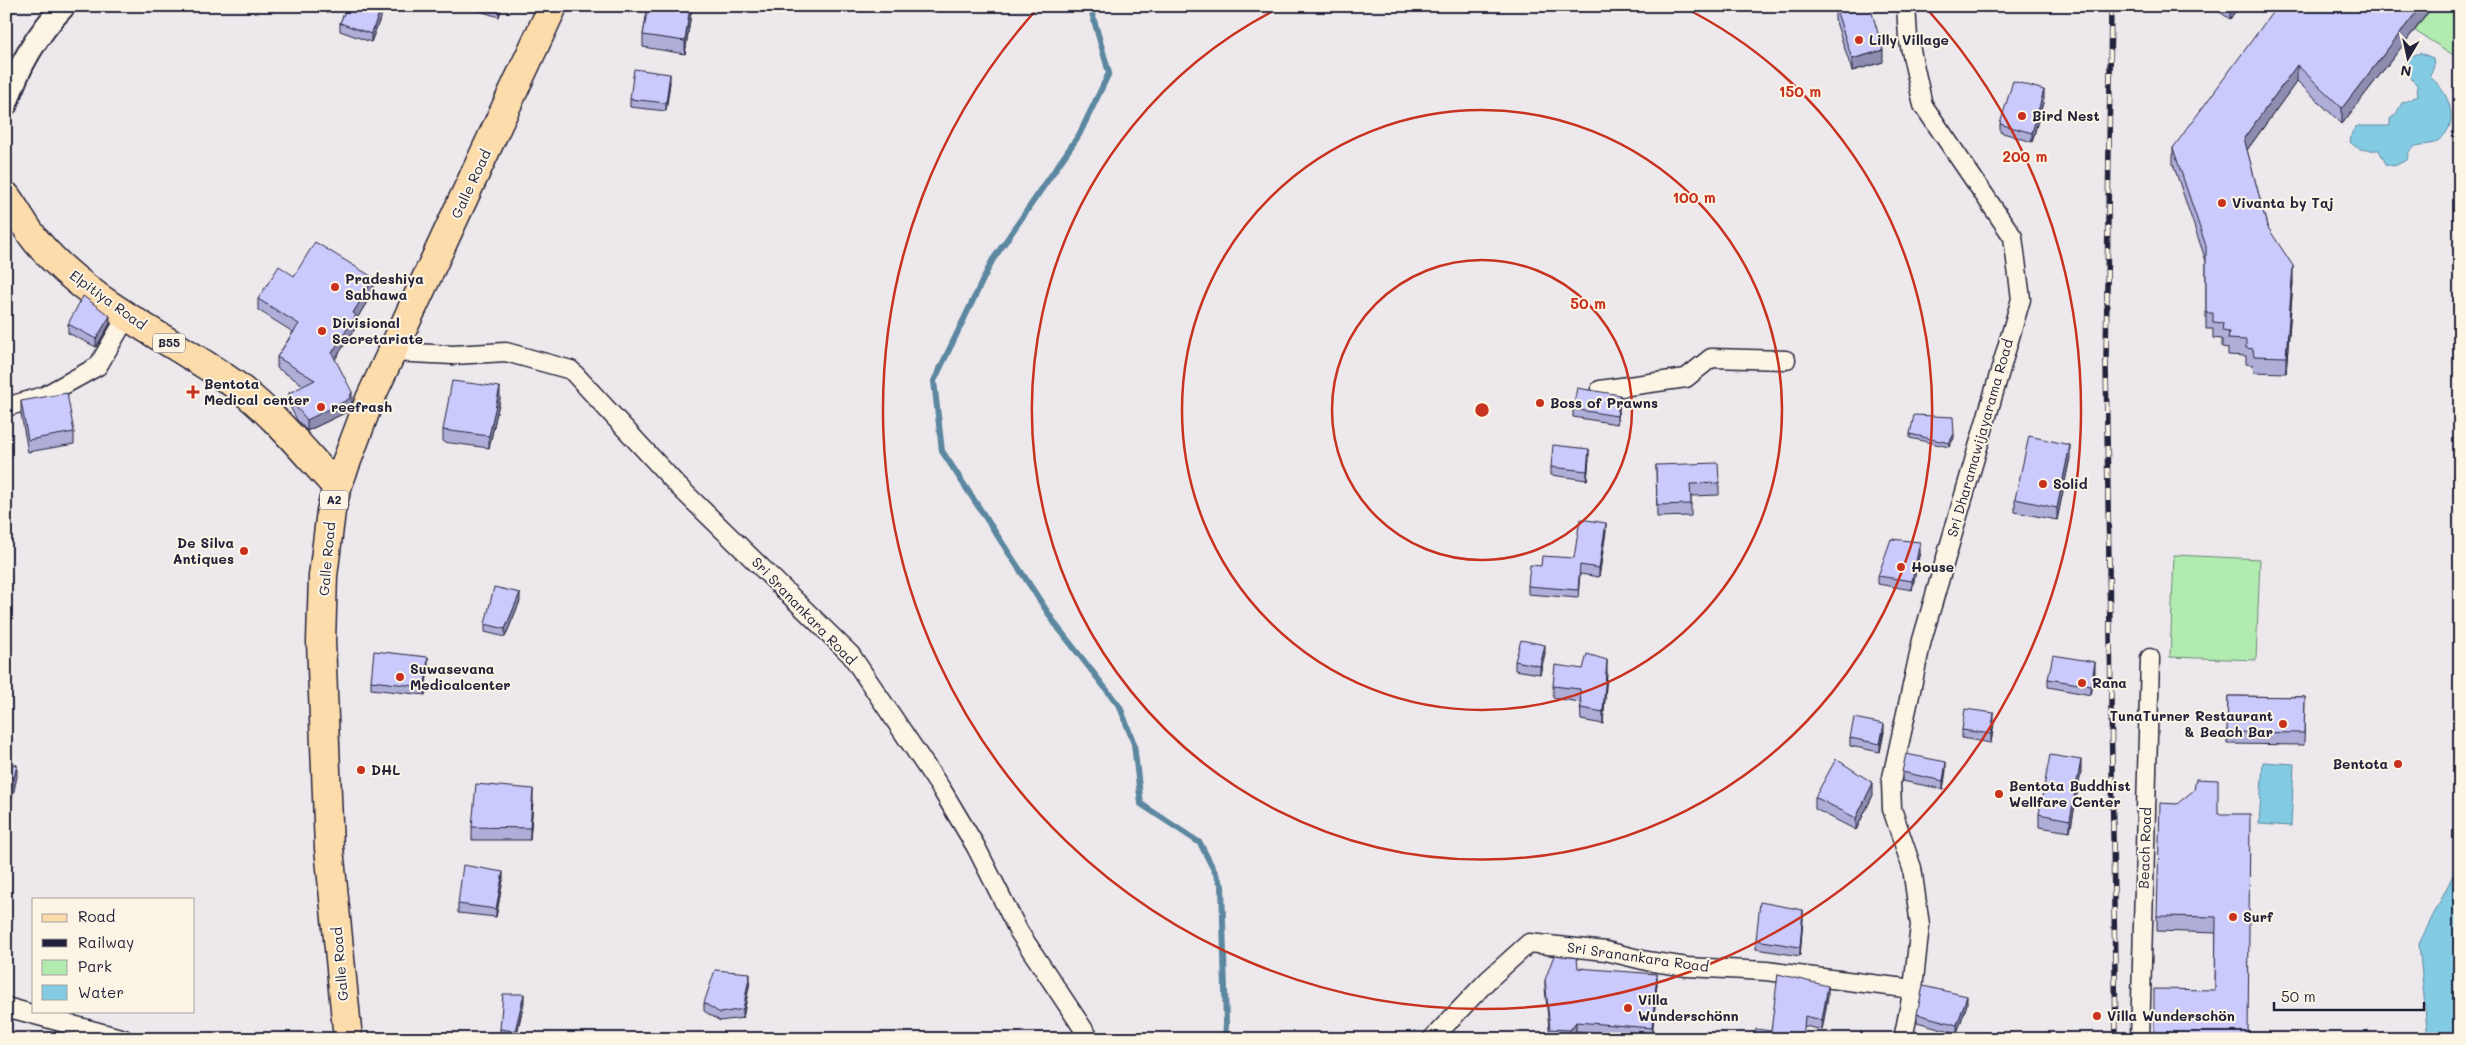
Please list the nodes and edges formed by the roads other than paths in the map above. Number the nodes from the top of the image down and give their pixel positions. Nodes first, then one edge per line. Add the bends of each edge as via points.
1 (64, 6) edge
2 (553, 6) edge
3 (1906, 6) edge
4 (6, 104) edge
5 (6, 196) edge
6 (127, 316) junction
7 (392, 352) junction
8 (1786, 360) dead end
9 (1600, 390) edge
10 (6, 407) edge
11 (337, 487) junction
12 (2150, 658) dead end
13 (1913, 989) junction
14 (6, 1007) edge
15 (124, 1039) edge
16 (348, 1039) edge
17 (1090, 1039) edge
18 (1432, 1039) edge
19 (1903, 1039) edge
20 (2140, 1039) edge

1 - 4 street via 49,21 27,53
2 - 7 main road, Galle Road / A2
3 - 13 street, Sri Dharamawijayarama Road via 1908,37 1923,105 2013,237 2021,299 1922,640 1891,782 1892,809 1912,868 1920,925
5 - 6 main road, Elpitiya Road / B55 via 38,242 64,269
6 - 10 street via 98,366 44,396
6 - 11 main road, Elpitiya Road / B55 via 238,388 272,417
7 - 11 main road, Galle Road / A2 via 370,399
7 - 17 street, Sri Sranankara Road via 453,355 506,352 571,370 678,486 851,655 942,790 976,847 1019,932
8 - 9 street via 1711,358 1686,378
11 - 16 main road, Galle Road / A2 via 326,547 321,641 329,848
12 - 20 street, Beach Road
13 - 18 street, Sri Sranankara Road via 1766,971 1687,967 1606,951 1529,943 1488,980
13 - 19 street, Sri Dharamawijayarama Road
14 - 15 street

